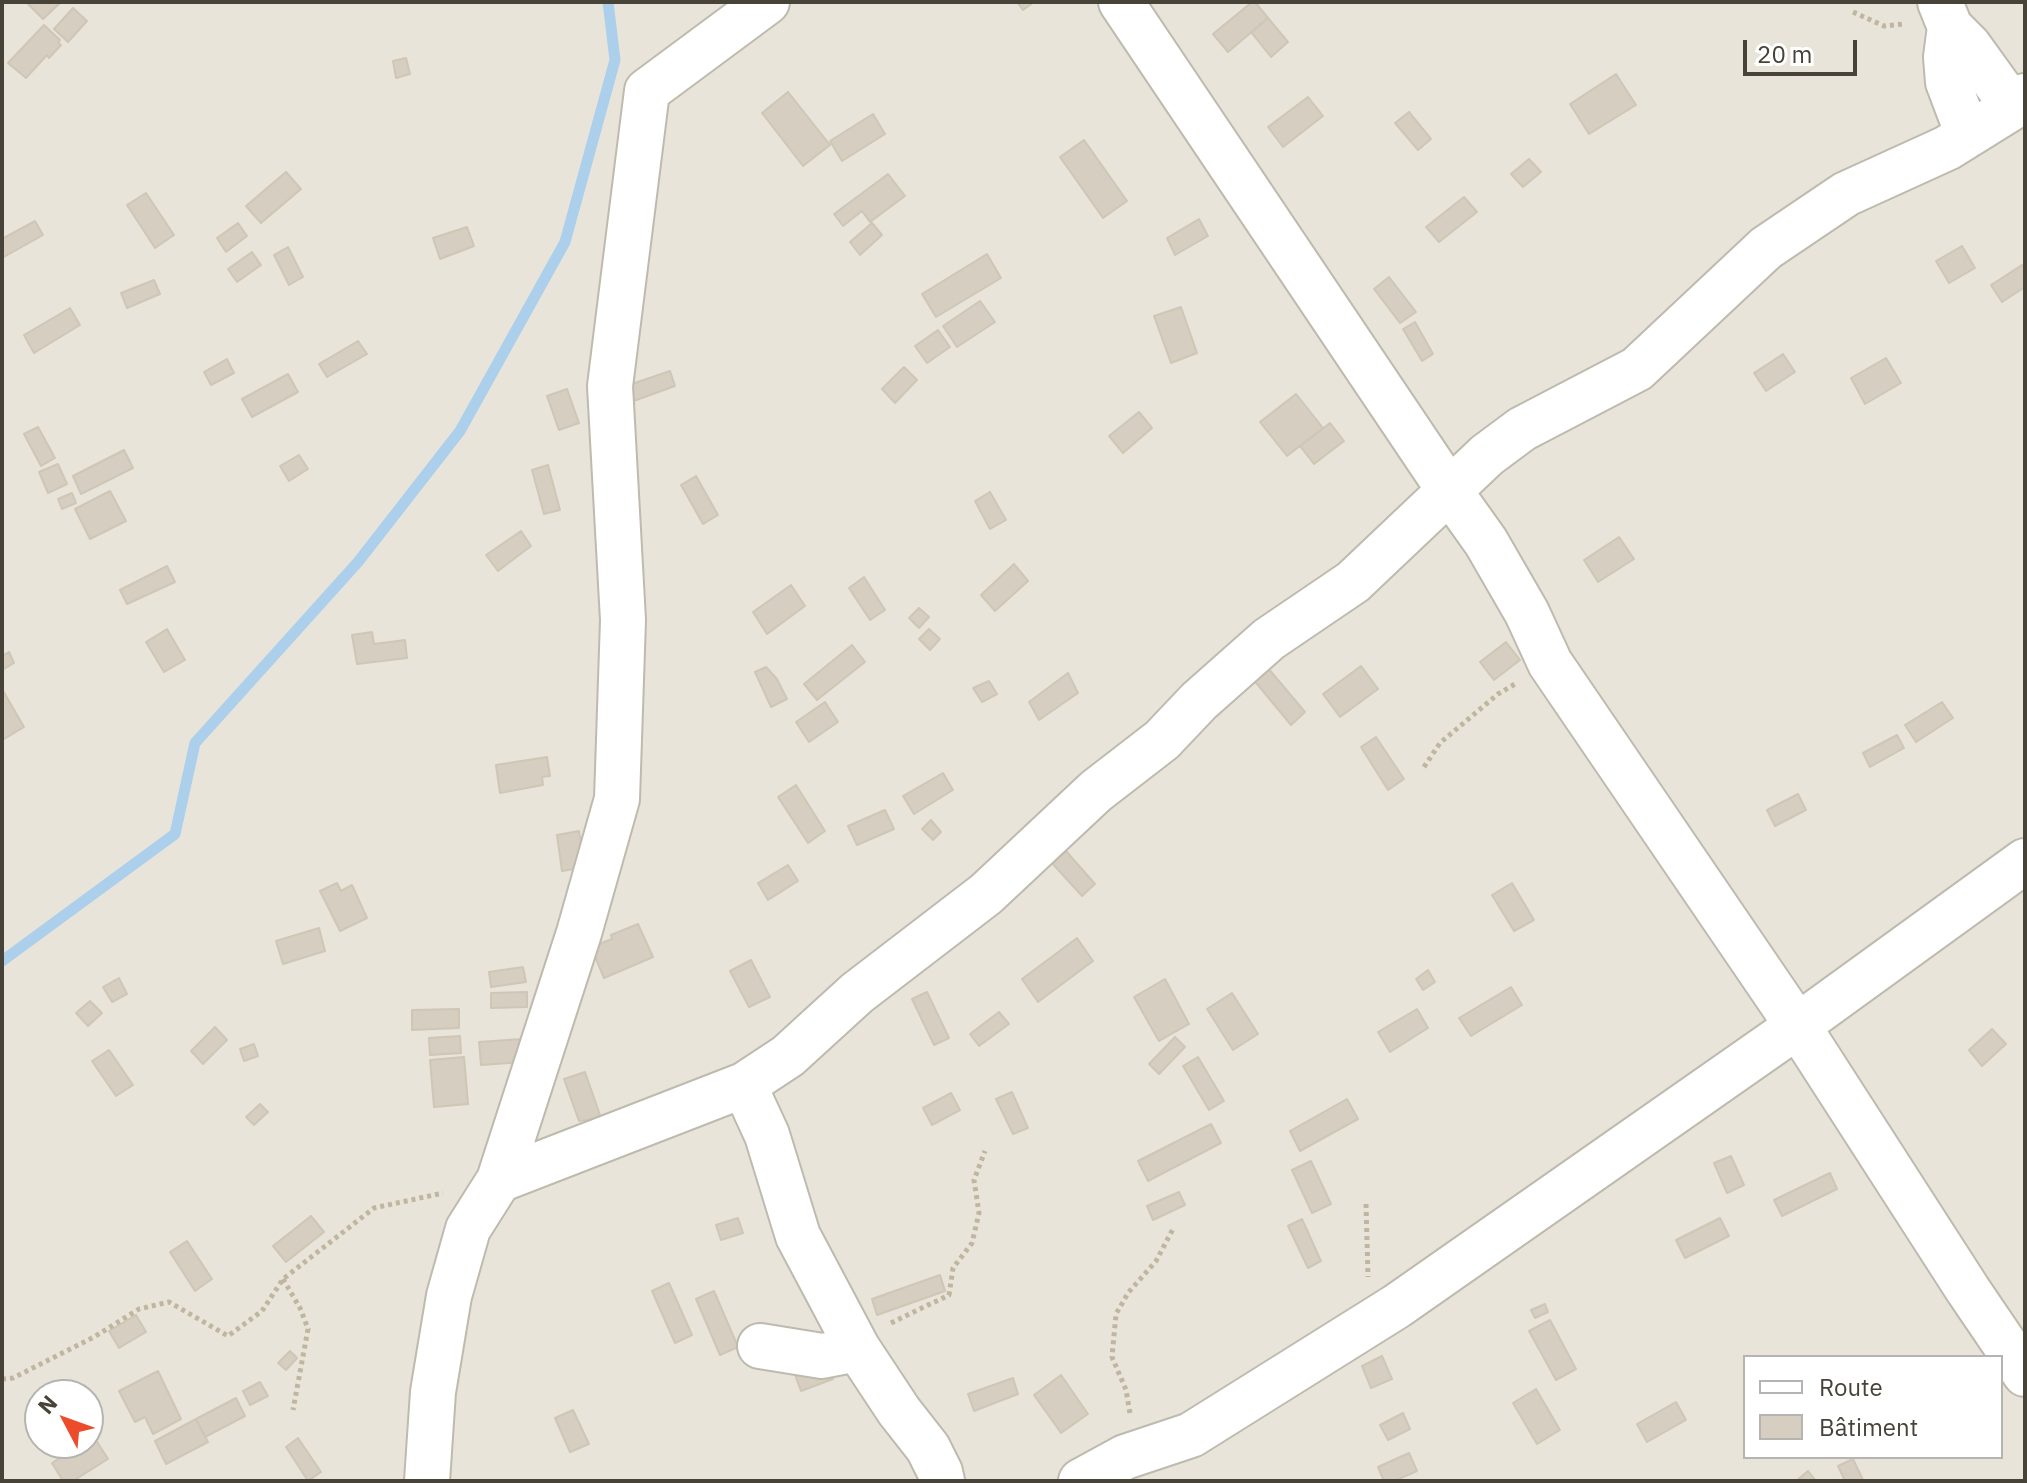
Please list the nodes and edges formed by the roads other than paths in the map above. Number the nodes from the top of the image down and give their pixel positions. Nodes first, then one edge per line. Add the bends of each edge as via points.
1 (767, 2) edge
2 (1121, 2) edge
3 (1945, 15) edge
4 (2019, 101) edge
5 (1968, 135) junction
6 (1449, 490) junction
7 (2025, 861) edge
8 (1796, 1027) junction
9 (744, 1085) junction
10 (499, 1180) junction
11 (760, 1346) dead end
12 (858, 1349) junction
13 (2025, 1374) edge
14 (427, 1481) edge
15 (942, 1481) edge
16 (1081, 1481) edge

1 - 10 street via 647,91 610,386 623,620 617,799
2 - 6 street
3 - 4 street
3 - 5 street via 1948,82
4 - 5 street
5 - 6 street via 1846,194 1778,239 1637,369 1522,429
6 - 8 street via 1493,554 1550,663
6 - 9 street via 1353,582 1269,639 986,894 857,993 788,1056
7 - 8 street
8 - 13 street
8 - 16 street via 1366,1326 1191,1435 1125,1457
9 - 10 street
9 - 12 street via 767,1135 798,1236
10 - 14 street via 468,1229 449,1296 433,1392
11 - 12 street via 822,1356
12 - 15 street via 928,1448

